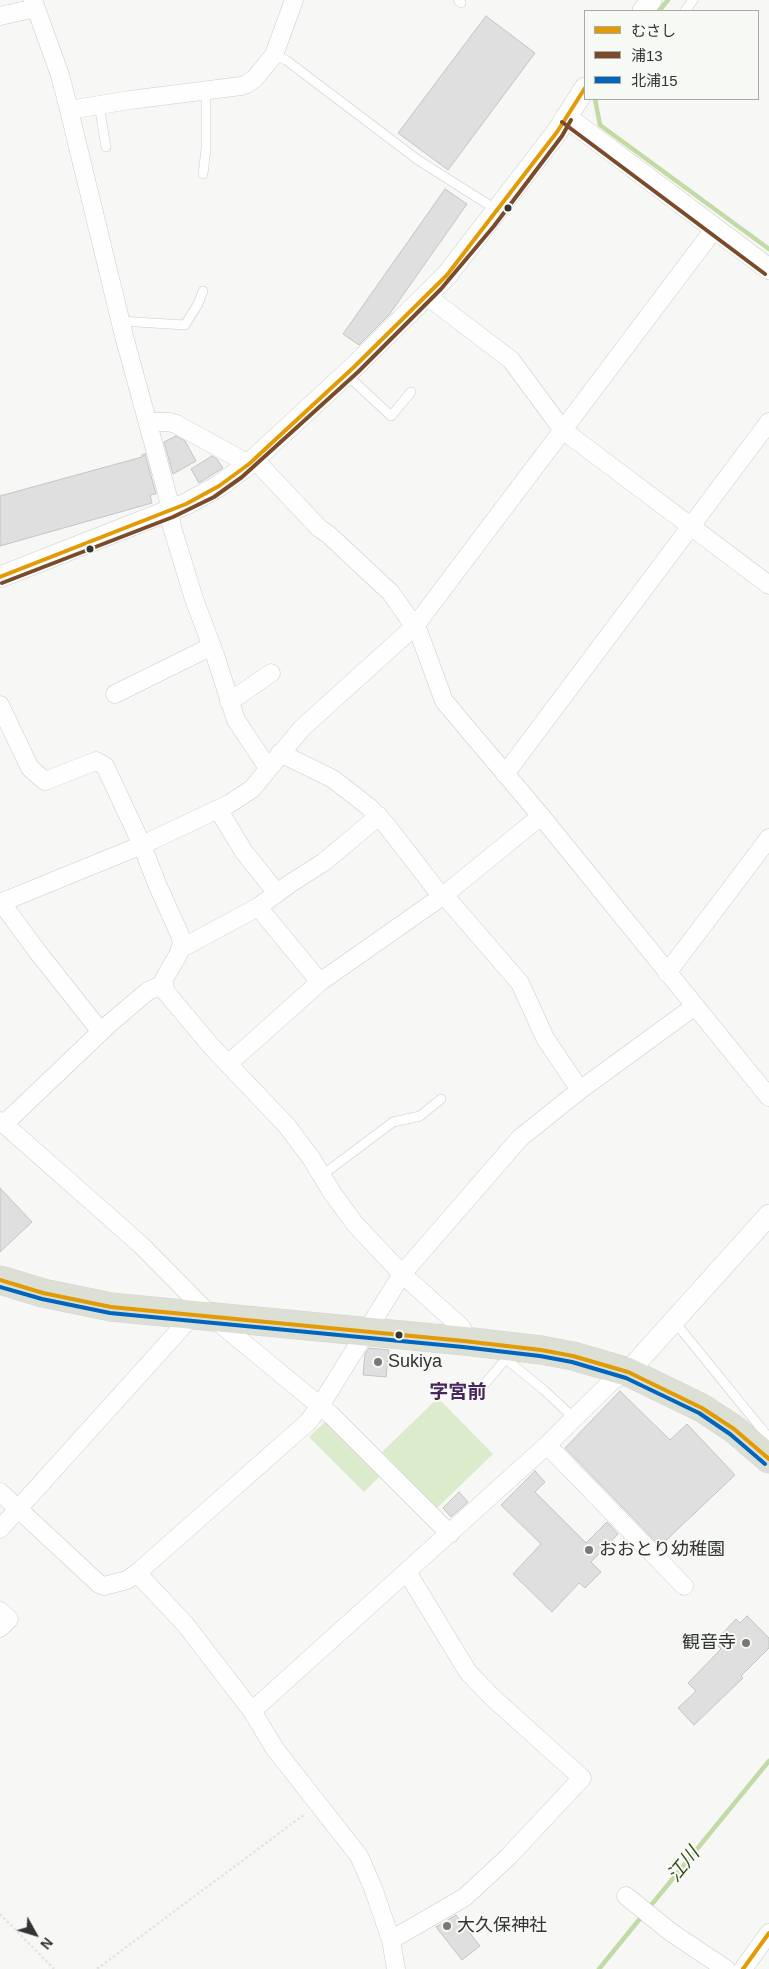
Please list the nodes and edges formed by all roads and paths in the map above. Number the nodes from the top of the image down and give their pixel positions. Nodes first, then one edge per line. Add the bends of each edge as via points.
1 (294, 0) edge
2 (35, 4) edge
3 (0, 16) edge
4 (274, 55) junction
5 (584, 90) edge
6 (206, 91) junction
7 (99, 105) junction
8 (69, 110) junction
9 (566, 117) junction
10 (106, 147) dead end
11 (203, 174) dead end
12 (497, 210) junction
13 (715, 228) junction
14 (769, 269) edge
15 (203, 292) dead end
16 (427, 296) junction
17 (120, 321) junction
18 (346, 374) junction
19 (411, 392) dead end
20 (148, 422) junction
21 (769, 422) edge
22 (563, 430) junction
23 (252, 461) junction
24 (170, 511) junction
25 (691, 526) junction
26 (0, 577) edge
27 (769, 585) edge
28 (415, 626) junction
29 (212, 646) junction
30 (271, 673) dead end
31 (115, 694) dead end
32 (229, 702) junction
33 (0, 705) edge
34 (280, 753) junction
35 (268, 768) junction
36 (505, 774) junction
37 (218, 809) junction
38 (378, 816) junction
39 (540, 816) junction
40 (769, 838) edge
41 (142, 845) junction
42 (277, 893) junction
43 (443, 896) junction
44 (0, 902) edge
45 (258, 907) junction
46 (180, 949) junction
47 (667, 973) junction
48 (320, 982) junction
49 (164, 984) junction
50 (695, 1006) junction
51 (101, 1032) junction
52 (228, 1064) junction
53 (580, 1090) junction
54 (769, 1097) edge
55 (441, 1099) dead end
56 (2, 1123) edge
57 (321, 1176) junction
58 (769, 1215) edge
59 (402, 1274) junction
60 (0, 1280) edge
61 (203, 1316) junction
62 (674, 1320) junction
63 (365, 1332) junction
64 (464, 1341) junction
65 (504, 1352) junction
66 (628, 1372) junction
67 (481, 1388) dead end
68 (320, 1406) junction
69 (574, 1418) junction
70 (769, 1438) edge
71 (548, 1445) junction
72 (769, 1459) edge
73 (0, 1492) edge
74 (18, 1509) junction
75 (0, 1529) edge
76 (450, 1534) junction
77 (407, 1572) junction
78 (137, 1573) junction
79 (684, 1586) dead end
80 (0, 1611) edge
81 (0, 1628) edge
82 (252, 1711) junction
83 (318, 1804) junction
84 (631, 1900) dead end
85 (0, 1914) edge
86 (769, 1933) edge
87 (391, 1940) junction
88 (54, 1969) edge
89 (96, 1969) edge
90 (396, 1969) edge
91 (726, 1969) edge
92 (743, 1969) edge

1 - 4 street
2 - 3 street
2 - 8 street
4 - 6 street via 248,84
4 - 12 lane via 286,60 418,160
5 - 9 street
6 - 7 street
6 - 11 lane
7 - 8 street
7 - 10 lane
8 - 17 street
9 - 12 street
9 - 13 street
12 - 16 street
13 - 14 street
13 - 22 street
15 - 17 lane via 185,325
16 - 18 street
16 - 22 street via 511,360
17 - 20 street
18 - 19 lane via 391,416
18 - 23 street
20 - 23 street via 176,424
20 - 24 street
21 - 25 street
22 - 25 street
22 - 28 street
23 - 24 street via 210,492
23 - 28 street via 319,528 385,587
24 - 26 street
24 - 29 street via 194,599
25 - 27 street
25 - 36 street
28 - 34 street via 307,724
28 - 36 street via 444,702
29 - 31 street
29 - 32 street
30 - 32 street
32 - 35 street via 239,727
33 - 41 street via 30,768 45,781 96,761 105,766
34 - 35 street
34 - 38 street via 333,780
35 - 37 street via 247,792
36 - 39 street
37 - 41 street
37 - 42 street via 244,852
38 - 42 street via 316,867
38 - 43 street
39 - 43 street
39 - 47 street
40 - 47 street
41 - 44 street
41 - 46 street via 179,930
42 - 45 street
43 - 48 street
43 - 53 street via 520,982 545,1038
44 - 51 street
45 - 46 street
45 - 48 street
46 - 49 street via 165,975
47 - 50 street
48 - 52 street
49 - 51 street via 148,991
49 - 52 street via 167,994
50 - 53 street
50 - 54 street
51 - 56 street
52 - 57 street via 286,1126
53 - 59 street via 520,1138
55 - 57 lane via 420,1116 393,1122
56 - 61 street via 141,1245
57 - 59 street via 349,1217
58 - 62 street
59 - 63 street
59 - 64 street via 461,1327
60 - 61 main road via 88,1303
61 - 63 main road
61 - 68 street
61 - 74 street
62 - 66 street
62 - 70 lane
63 - 64 main road
63 - 68 street
64 - 65 main road
65 - 66 main road via 549,1351
65 - 67 lane
65 - 69 lane
66 - 69 street via 612,1381
66 - 72 main road via 702,1408 734,1428
68 - 76 street
68 - 78 street via 296,1434
69 - 71 street
71 - 76 street
71 - 79 street
73 - 74 street
74 - 75 street
74 - 78 street via 101,1586 127,1580
76 - 77 street
77 - 82 street
77 - 87 street via 468,1672 582,1778 508,1857 465,1897
78 - 82 street via 185,1624
80 - 81 street via 9,1619
82 - 83 street via 275,1749
83 - 87 street via 359,1856
83 - 89 path
84 - 91 street
85 - 88 path
86 - 92 street
87 - 90 street

